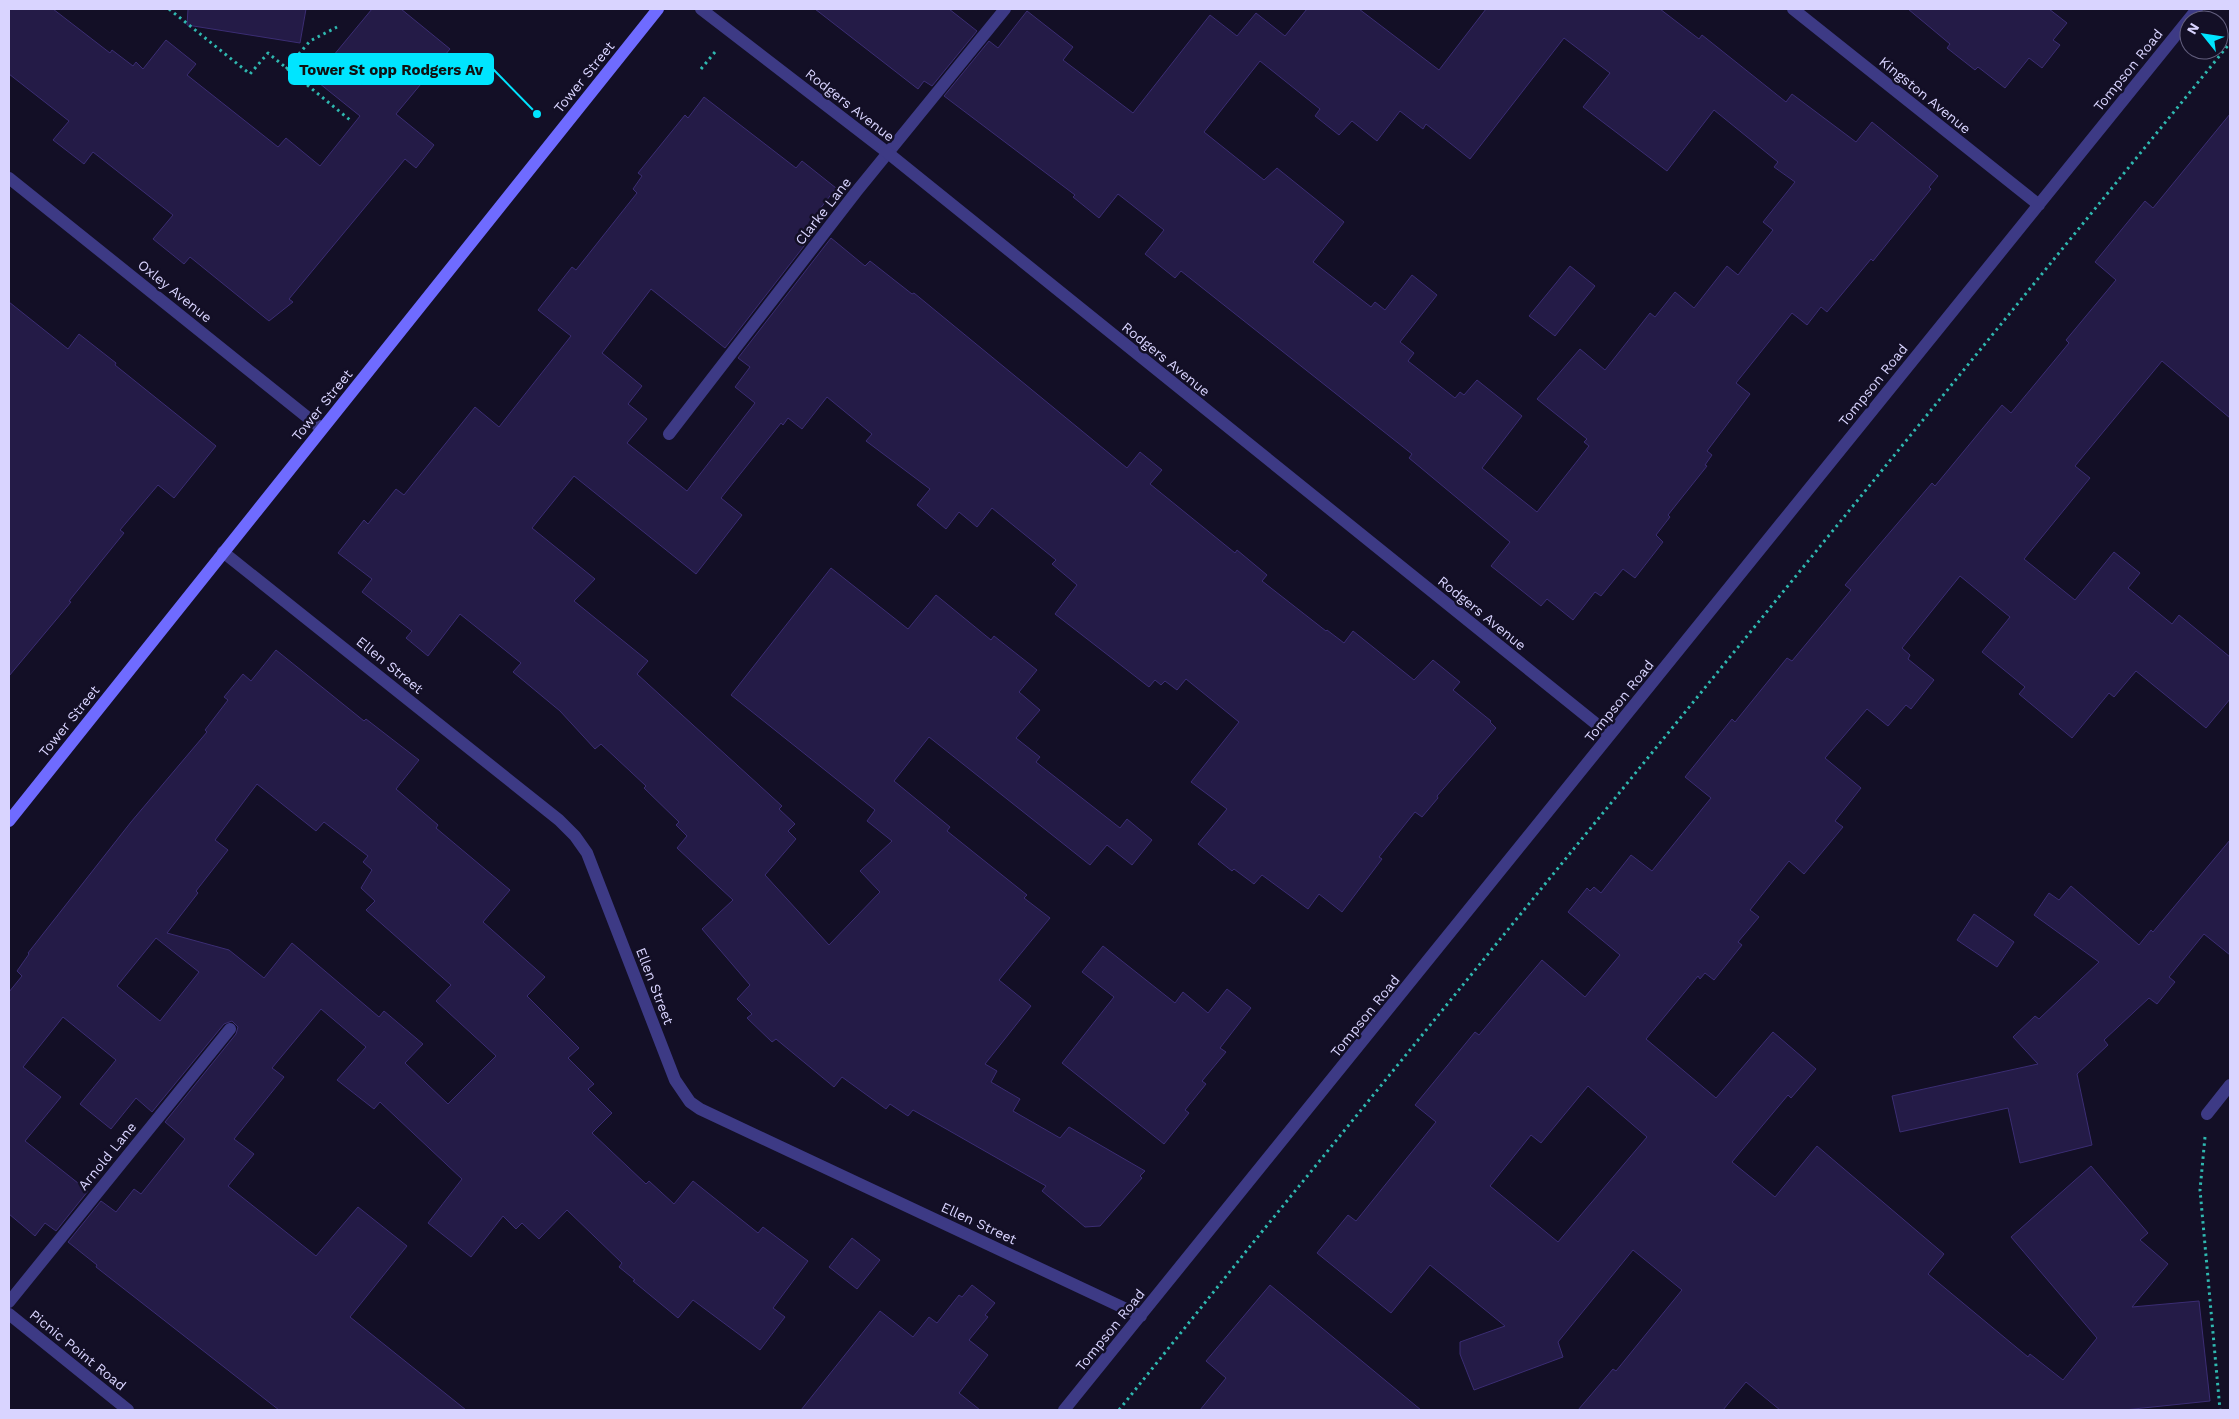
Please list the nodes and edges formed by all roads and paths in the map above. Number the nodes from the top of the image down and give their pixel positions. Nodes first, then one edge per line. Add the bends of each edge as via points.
1 (169, 9) edge
2 (658, 9) edge
3 (701, 9) edge
4 (1005, 9) edge
5 (1793, 9) edge
6 (2197, 9) edge
7 (338, 27) dead end
8 (2230, 42) edge
9 (286, 69) junction
10 (350, 120) dead end
11 (888, 153) junction
12 (9, 178) edge
13 (2039, 204) junction
14 (322, 429) junction
15 (668, 434) dead end
16 (223, 552) junction
17 (1610, 736) junction
18 (9, 821) edge
19 (230, 1029) dead end
20 (2230, 1085) edge
21 (2207, 1114) joint
22 (9, 1302) edge
23 (9, 1314) edge
24 (1141, 1316) junction
25 (128, 1410) edge
26 (1064, 1410) edge
27 (1119, 1410) edge
28 (2220, 1410) edge

1 - 9 path via 250,74 268,53
2 - 14 main road, Tower Street
3 - 11 street, Rodgers Avenue
4 - 11 street, Clarke Lane
5 - 13 street, Kingston Avenue
6 - 13 street, Tompson Road
7 - 9 path via 310,41
8 - 27 path
9 - 10 path
11 - 15 street, Clarke Lane
11 - 17 street, Rodgers Avenue
12 - 14 street, Oxley Avenue
13 - 17 street, Tompson Road
14 - 16 main road, Tower Street
16 - 18 main road, Tower Street
16 - 24 street, Ellen Street via 575,836 587,853 675,1080 690,1102
17 - 24 street, Tompson Road
19 - 22 street, Arnold Lane
20 - 21 street
21 - 28 path via 2200,1190
23 - 25 street, Picnic Point Road
24 - 26 street, Tompson Road

